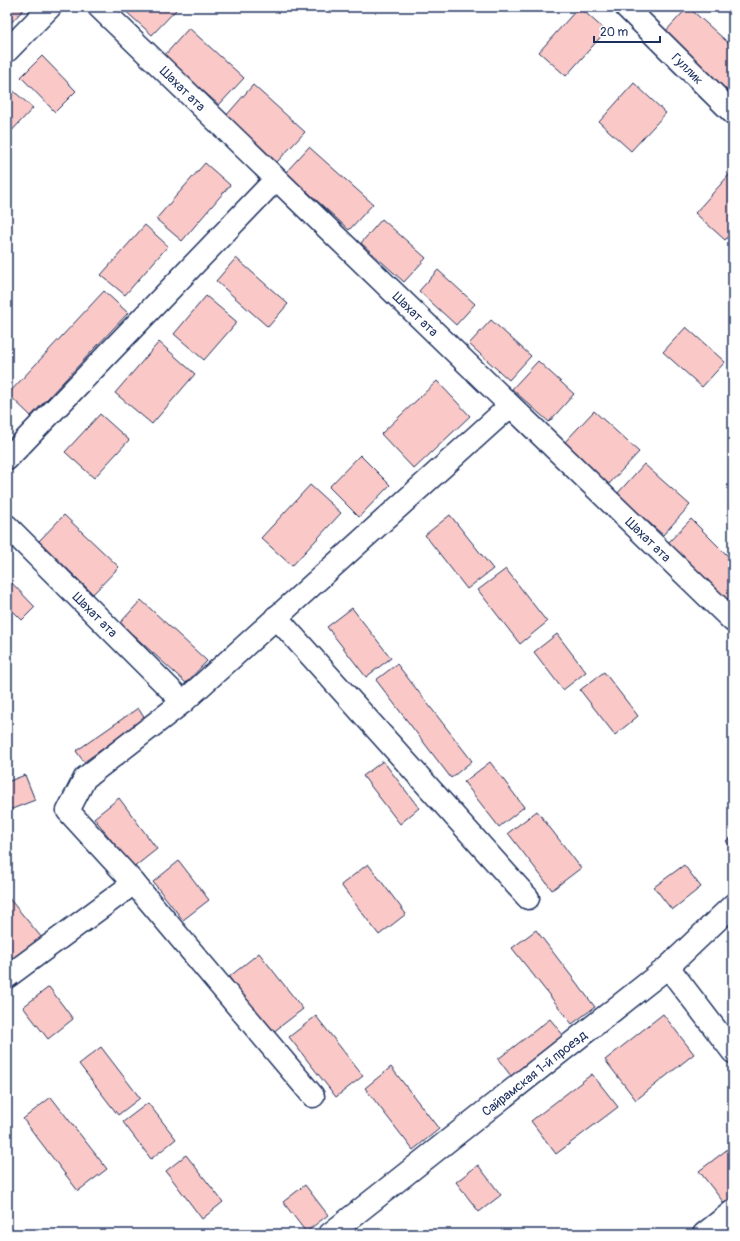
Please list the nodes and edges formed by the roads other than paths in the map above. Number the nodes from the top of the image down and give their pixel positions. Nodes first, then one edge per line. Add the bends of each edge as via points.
1 (50, 7) edge
2 (99, 7) edge
3 (626, 7) edge
4 (7, 51) edge
5 (733, 113) edge
6 (276, 179) junction
7 (510, 406) junction
8 (7, 458) edge
9 (7, 526) edge
10 (276, 617) junction
11 (733, 621) edge
12 (183, 702) junction
13 (134, 883) junction
14 (528, 898) dead end
15 (733, 905) edge
16 (668, 967) junction
17 (7, 977) edge
18 (733, 1052) edge
19 (313, 1096) dead end
20 (733, 1212) edge
21 (330, 1234) edge
22 (704, 1234) edge

1 - 4 street
2 - 6 street, Шахат ата
3 - 5 street, Гуллик
6 - 7 street, Шахат ата
6 - 8 street
7 - 10 street
7 - 11 street, Шахат ата
9 - 12 street, Шахат ата
10 - 12 street
10 - 14 street
12 - 13 street via 85,778 68,811
13 - 17 street
13 - 19 street
15 - 16 street, Сайрамская 1-й проезд
16 - 18 street
16 - 21 street, Сайрамская 1-й проезд
20 - 22 street

